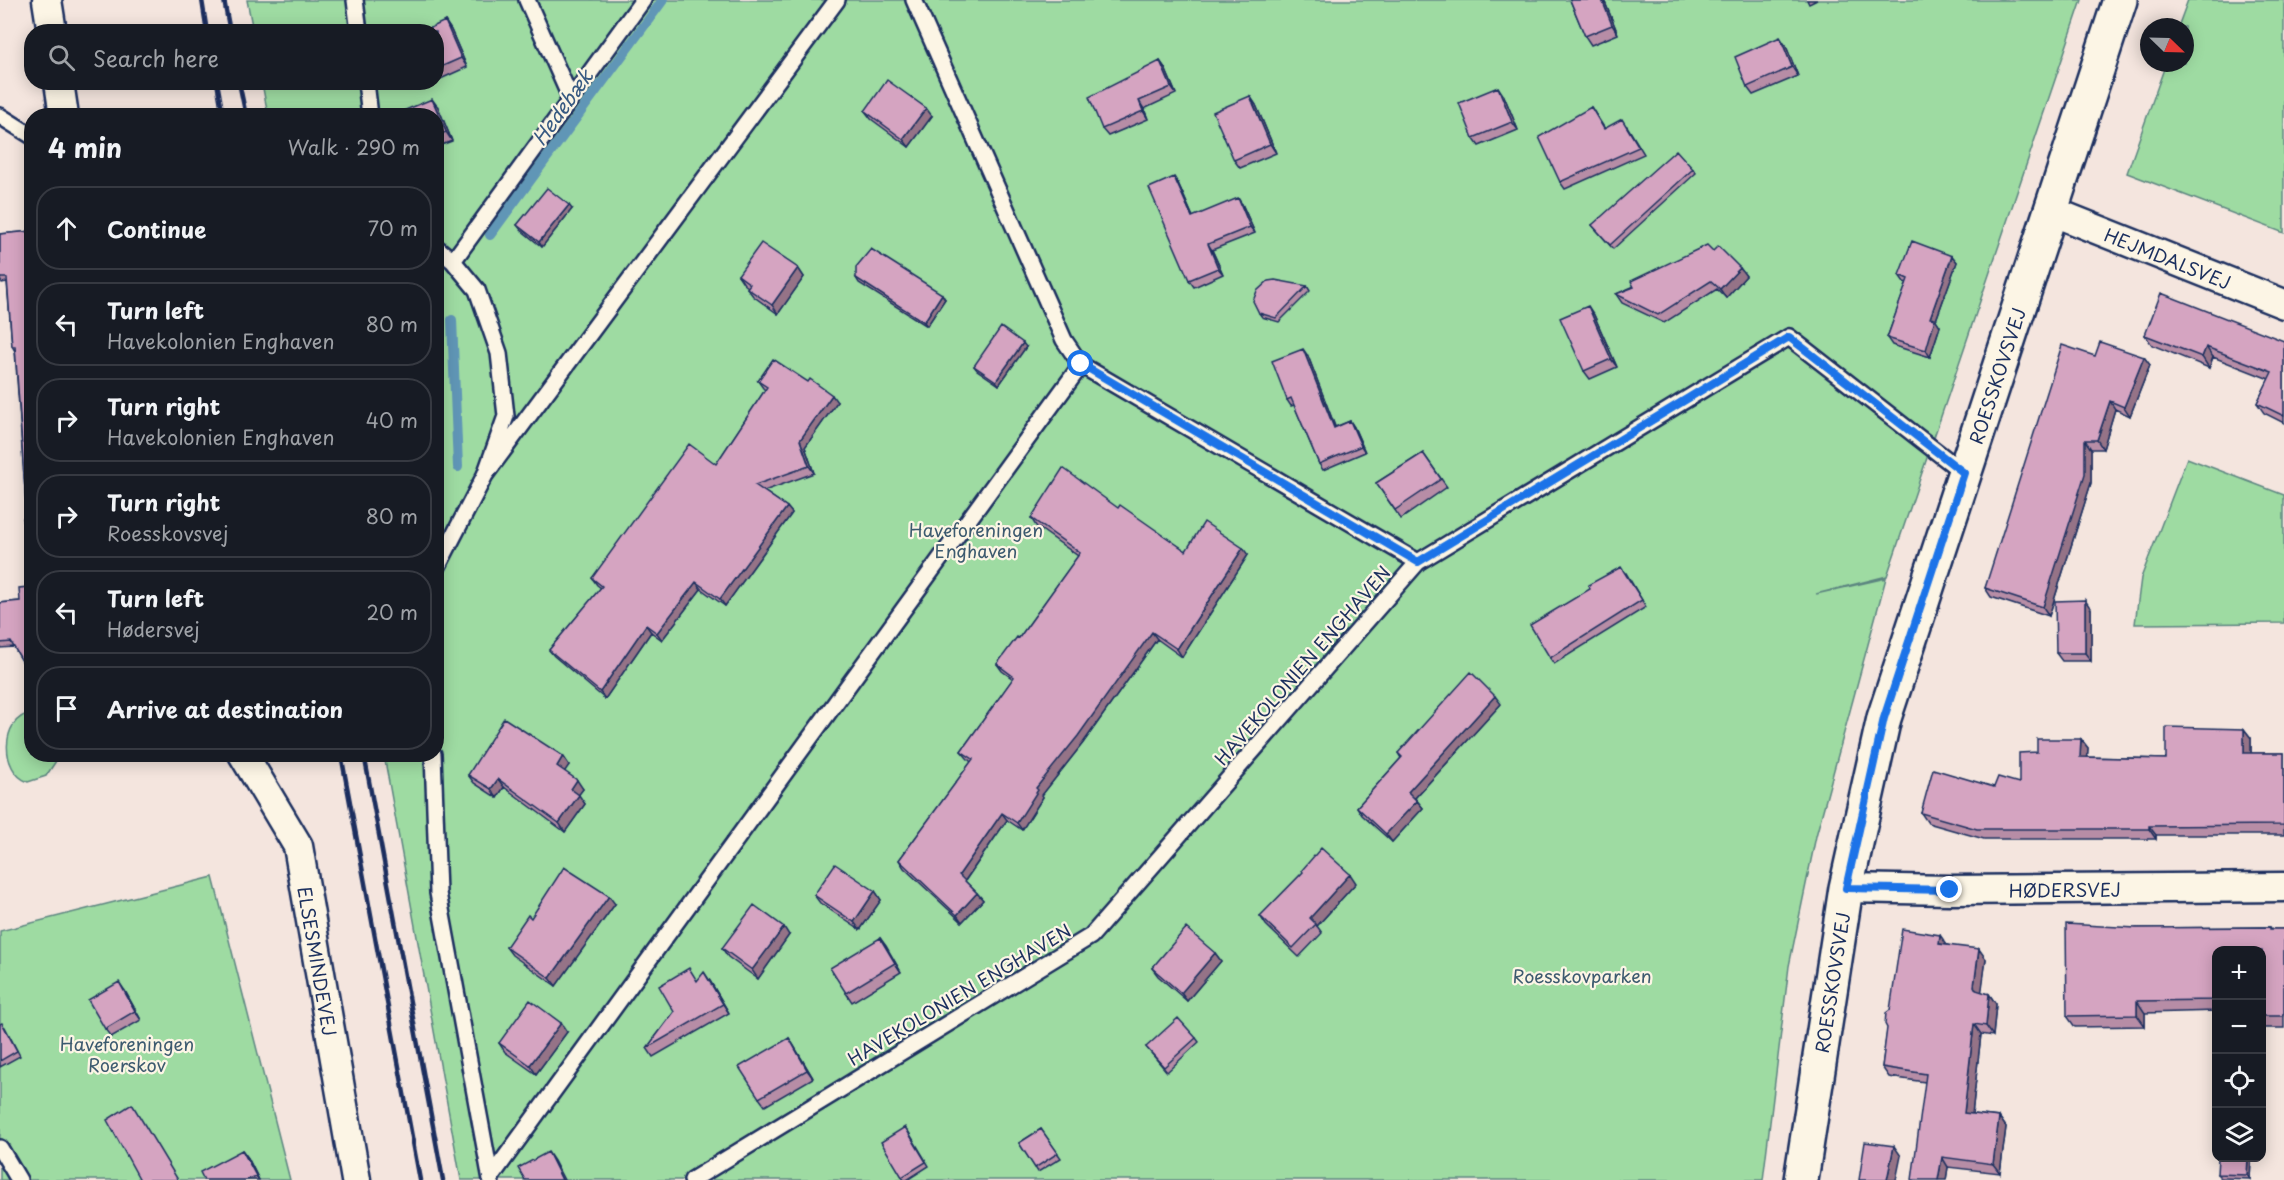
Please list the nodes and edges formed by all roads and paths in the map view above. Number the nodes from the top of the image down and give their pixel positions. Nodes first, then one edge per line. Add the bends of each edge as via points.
1 (47, 0) edge
2 (355, 0) edge
3 (527, 0) edge
4 (643, 0) edge
5 (837, 0) edge
6 (914, 0) edge
7 (2121, 0) edge
8 (51, 24) edge
9 (358, 24) edge
10 (60, 90) edge
11 (367, 90) edge
12 (570, 97) junction
13 (63, 108) edge
14 (369, 108) edge
15 (0, 116) edge
16 (24, 131) edge
17 (2051, 211) junction
18 (444, 254) edge
19 (453, 261) junction
20 (2284, 304) edge
21 (1081, 364) junction
22 (1964, 473) junction
23 (484, 475) junction
24 (444, 554) edge
25 (1418, 562) junction
26 (248, 762) edge
27 (434, 762) edge
28 (2284, 887) edge
29 (1846, 888) junction
30 (0, 1148) edge
31 (491, 1178) edge
32 (19, 1180) edge
33 (356, 1180) edge
34 (692, 1180) edge
35 (1801, 1180) edge

1 - 8 street
2 - 9 lane
3 - 12 lane
4 - 12 lane
5 - 23 lane
6 - 21 lane via 1064,340
7 - 17 street, ROESSKOVSVEJ
10 - 13 street
11 - 14 lane
12 - 19 lane
15 - 16 lane
17 - 20 street, HEJMDALSVEJ
17 - 22 street, ROESSKOVSVEJ
18 - 19 lane
19 - 23 lane via 477,290 499,352 506,416
21 - 25 lane
21 - 31 lane
22 - 25 lane, HAVEKOLONIEN ENGHAVEN via 1789,337
22 - 29 street, ROESSKOVSVEJ via 1884,718
23 - 24 lane
25 - 34 lane, HAVEKOLONIEN ENGHAVEN via 1091,936
26 - 33 street, ELSESMINDEVEJ via 298,846
27 - 31 lane via 438,893
28 - 29 street, HØDERSVEJ
29 - 35 street, ROESSKOVSVEJ
30 - 32 lane

